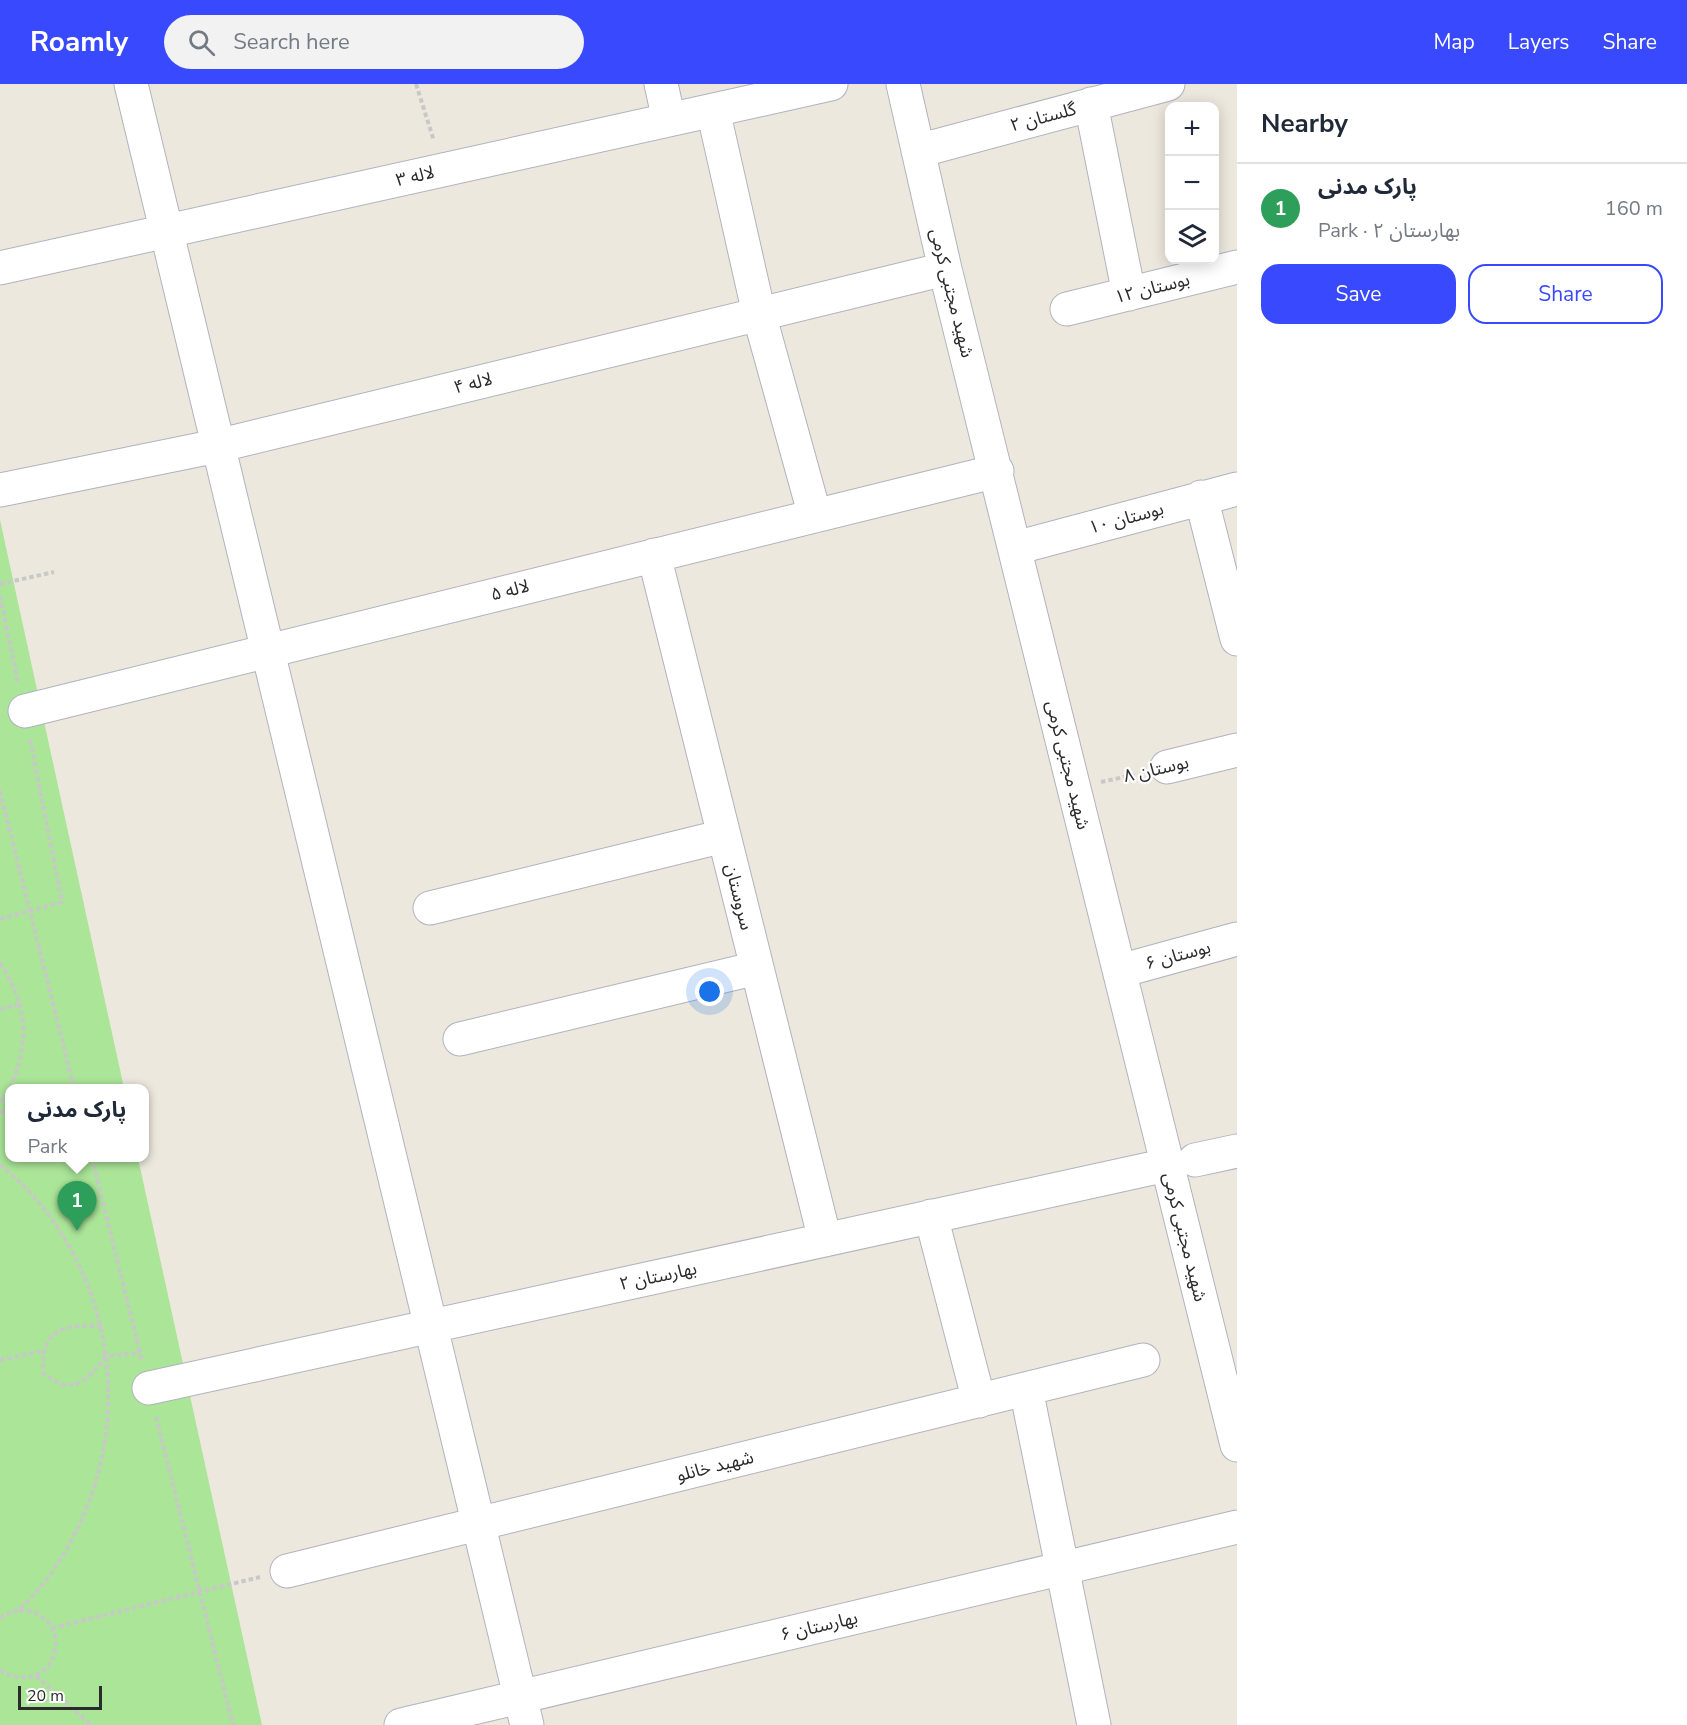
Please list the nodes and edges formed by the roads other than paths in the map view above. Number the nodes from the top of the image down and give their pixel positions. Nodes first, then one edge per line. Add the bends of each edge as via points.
1 (131, 84) edge
2 (661, 84) edge
3 (831, 84) edge
4 (903, 84) edge
5 (1167, 84) edge
6 (1090, 105) junction
7 (713, 110) junction
8 (669, 120) junction
9 (918, 151) junction
10 (166, 232) junction
11 (1237, 267) edge
12 (0, 268) edge
13 (945, 269) junction
14 (1129, 294) junction
15 (1067, 309) dead end
16 (759, 314) junction
17 (217, 446) junction
18 (997, 471) junction
19 (1237, 489) edge
20 (0, 490) edge
21 (1201, 497) junction
22 (815, 516) junction
23 (1015, 548) junction
24 (654, 555) junction
25 (1237, 639) edge
26 (267, 650) junction
27 (25, 711) road end
28 (1237, 750) edge
29 (1167, 767) road end
30 (724, 836) junction
31 (430, 908) dead end
32 (1237, 939) edge
33 (757, 968) junction
34 (1120, 971) junction
35 (460, 1039) dead end
36 (1237, 1151) edge
37 (1181, 1162) junction
38 (931, 1216) junction
39 (825, 1240) junction
40 (431, 1327) junction
41 (1143, 1360) dead end
42 (149, 1388) road end
43 (1026, 1389) junction
44 (1231, 1392) edge
45 (979, 1401) junction
46 (1237, 1445) edge
47 (479, 1524) junction
48 (1237, 1527) edge
49 (1062, 1568) junction
50 (287, 1571) road end
51 (524, 1711) edge
52 (401, 1725) edge
53 (1094, 1725) edge

1 - 10 street
2 - 8 street
3 - 7 street, لاله ۳
4 - 9 street, شهید مجتبی کرمی
5 - 6 street, گلستان ۲
6 - 9 street, گلستان ۲
6 - 14 street
7 - 8 street, لاله ۳
7 - 16 street
8 - 10 street, لاله ۳
9 - 13 street, شهید مجتبی کرمی
10 - 12 street, لاله ۳
10 - 17 street
11 - 14 street, بوستان ۱۲
13 - 16 street, لاله ۴
13 - 18 street, شهید مجتبی کرمی
14 - 15 street, بوستان ۱۲
16 - 17 street, لاله ۴
16 - 22 street
17 - 20 street, لاله ۴
17 - 26 street
18 - 22 street, لاله ۵
18 - 23 street, شهید مجتبی کرمی
19 - 21 street, بوستان ۱۰
21 - 23 street, بوستان ۱۰
21 - 25 street
22 - 24 street, لاله ۵
23 - 34 street, شهید مجتبی کرمی
24 - 26 street, لاله ۵
24 - 30 street, سروستان
26 - 27 street, لاله ۵
26 - 40 street
28 - 29 street, بوستان ۸
30 - 31 street
30 - 33 street, سروستان
32 - 34 street, بوستان ۶
33 - 35 street
33 - 39 street, سروستان
34 - 37 street, شهید مجتبی کرمی
36 - 37 street, بهارستان ۲
37 - 38 street, بهارستان ۲
37 - 44 street, شهید مجتبی کرمی
38 - 39 street, بهارستان ۲
38 - 45 street
39 - 40 street, بهارستان ۲
40 - 42 street, بهارستان ۲
40 - 47 street
41 - 43 street, شهید خانلو
43 - 45 street, شهید خانلو
43 - 49 street
44 - 46 street, شهید مجتبی کرمی
45 - 47 street, شهید خانلو
47 - 50 street, شهید خانلو
47 - 51 street
48 - 49 street, بهارستان ۶
49 - 51 street, بهارستان ۶
49 - 53 street
51 - 52 street, بهارستان ۶

